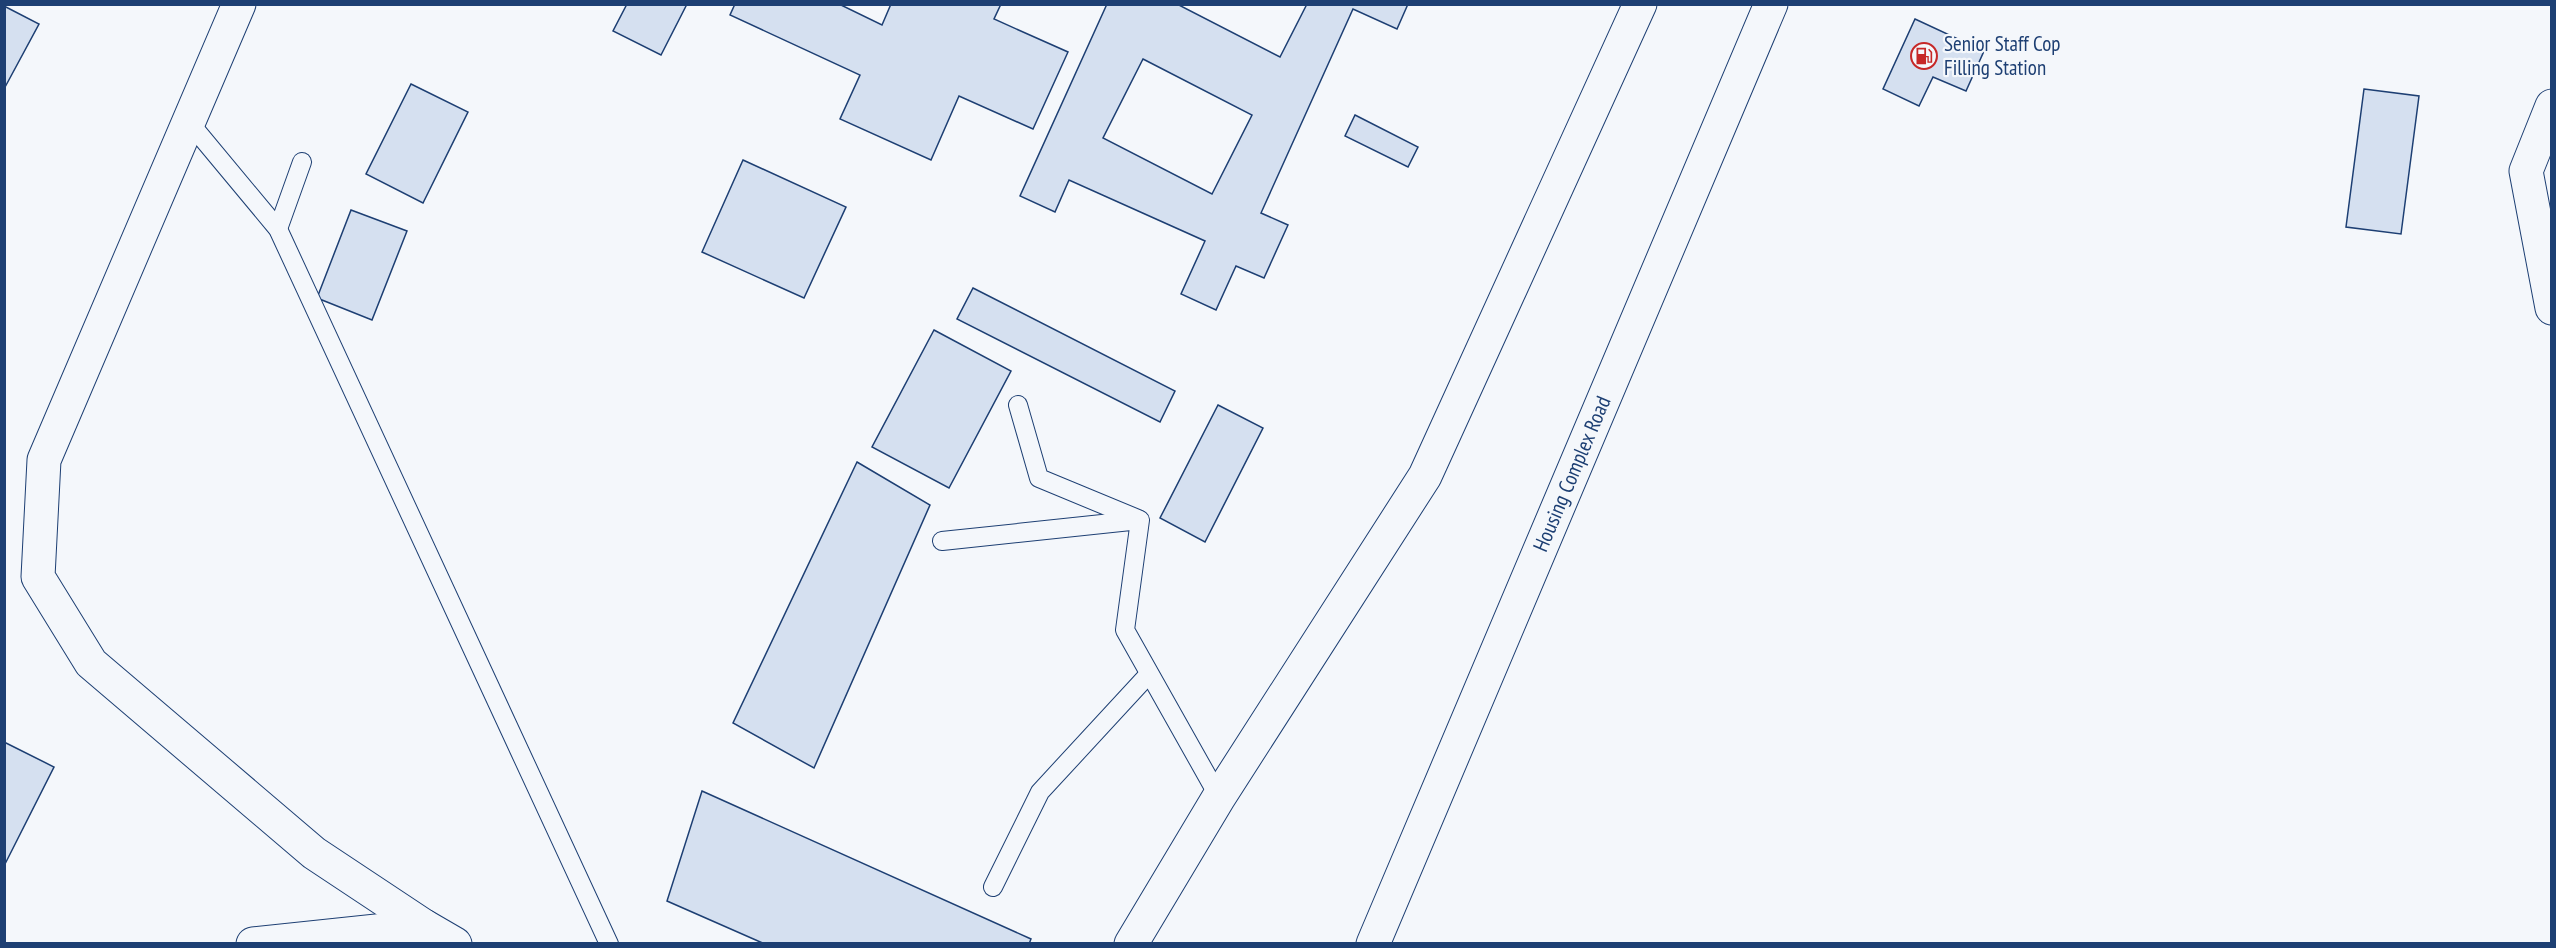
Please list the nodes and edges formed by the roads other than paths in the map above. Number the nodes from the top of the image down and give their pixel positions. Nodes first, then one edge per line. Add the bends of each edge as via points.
1 (239, 4) edge
2 (1640, 4) edge
3 (1771, 4) edge
4 (2552, 106) edge
5 (189, 122) junction
6 (302, 162) dead end
7 (278, 229) junction
8 (2552, 308) edge
9 (1018, 405) dead end
10 (1140, 520) junction
11 (942, 541) dead end
12 (1148, 675) junction
13 (1219, 797) junction
14 (993, 887) dead end
15 (420, 935) edge
16 (253, 944) edge
17 (455, 944) edge
18 (609, 944) edge
19 (1131, 944) edge
20 (1373, 944) edge

1 - 5 street
2 - 13 street via 1425,476
3 - 20 street, Housing Complex Road
4 - 8 street via 2526,171
5 - 7 lane
5 - 15 street via 44,460 38,577 91,663 314,854
6 - 7 lane
7 - 18 lane
9 - 10 lane via 1039,478
10 - 11 lane
10 - 12 lane via 1125,630
12 - 13 lane
12 - 14 lane via 1040,792
13 - 19 street
15 - 16 street
15 - 17 street

